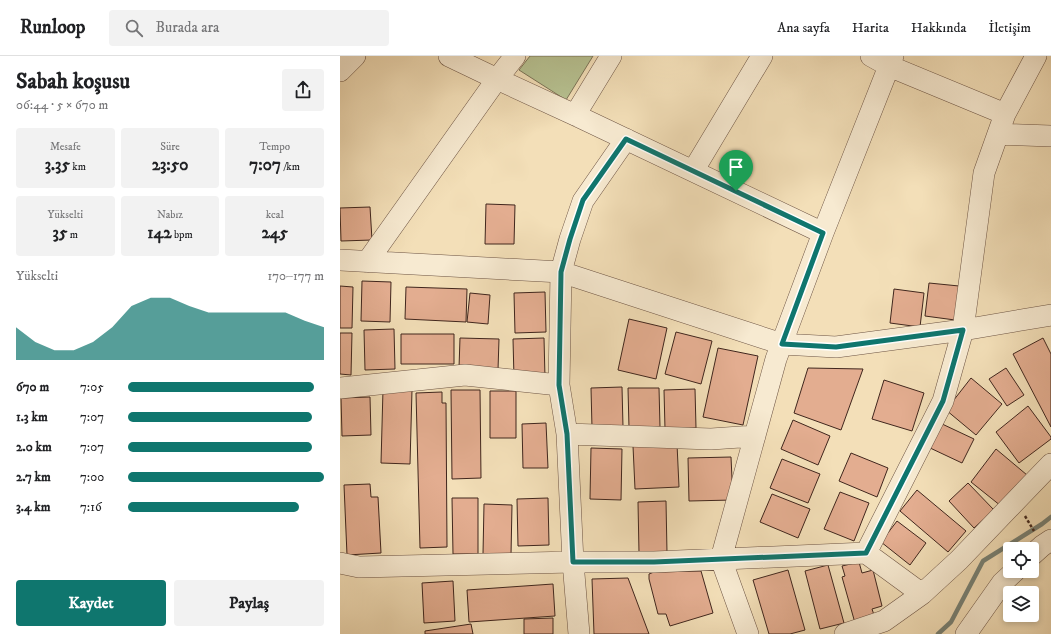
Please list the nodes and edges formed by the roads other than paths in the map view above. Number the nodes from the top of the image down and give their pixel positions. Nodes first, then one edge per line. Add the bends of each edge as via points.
1 (355, 56) edge
2 (449, 56) edge
3 (515, 56) edge
4 (611, 56) edge
5 (762, 56) edge
6 (871, 56) edge
7 (1036, 56) edge
8 (891, 61) edge
9 (340, 71) edge
10 (497, 79) junction
11 (575, 114) junction
12 (1005, 114) junction
13 (998, 134) junction
14 (1051, 136) edge
15 (626, 139) junction
16 (693, 171) junction
17 (823, 233) junction
18 (340, 260) edge
19 (367, 262) junction
20 (561, 272) junction
21 (1051, 315) edge
22 (963, 330) junction
23 (782, 344) junction
24 (559, 385) junction
25 (340, 388) edge
26 (567, 434) junction
27 (755, 436) junction
28 (1051, 464) edge
29 (866, 553) junction
30 (721, 559) junction
31 (573, 562) junction
32 (340, 563) edge
33 (1007, 578) edge
34 (922, 594) junction
35 (579, 634) edge
36 (748, 634) edge
37 (845, 634) edge
38 (966, 634) edge

1 - 9 street
2 - 10 street
3 - 10 street
4 - 11 street
5 - 16 street
6 - 8 street
7 - 12 street
8 - 12 street
8 - 17 street
10 - 11 street
10 - 19 street
11 - 15 street
12 - 13 street
13 - 14 street
13 - 22 street via 984,172
15 - 16 street
15 - 20 street via 583,200
16 - 17 street
17 - 23 street
18 - 19 street
19 - 20 street
20 - 23 street
20 - 24 street
21 - 22 street
22 - 23 street via 836,347
22 - 29 street via 943,401
23 - 27 street
24 - 25 street via 465,375
24 - 26 street
26 - 27 street via 711,439
26 - 31 street
27 - 30 street
28 - 34 street via 959,560
29 - 30 street
29 - 34 street
30 - 31 street
30 - 36 street
31 - 32 street via 360,567
31 - 35 street
33 - 38 street
34 - 37 street via 884,621

